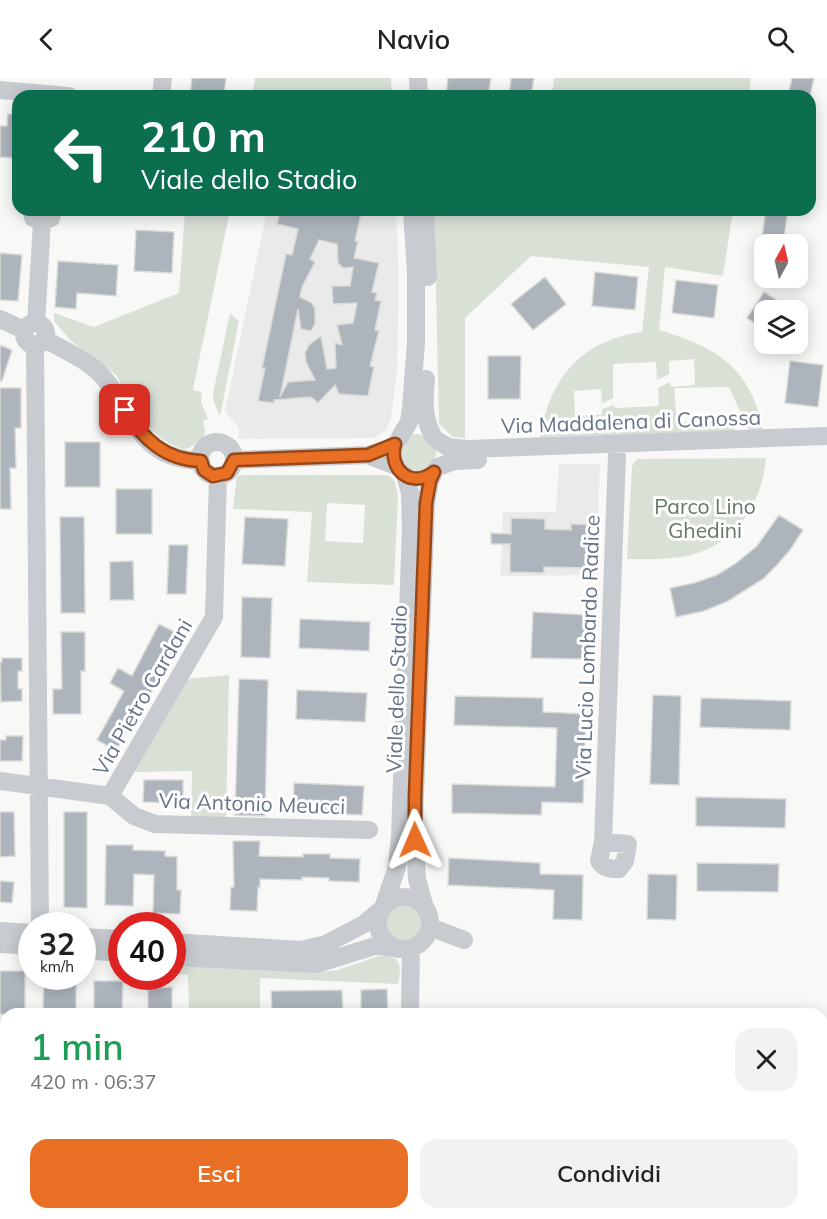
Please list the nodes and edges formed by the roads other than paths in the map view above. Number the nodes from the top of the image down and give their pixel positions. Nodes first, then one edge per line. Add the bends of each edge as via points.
1 (50, 89) edge
2 (0, 90) edge
3 (42, 216) edge
4 (412, 216) edge
5 (425, 216) edge
6 (0, 319) edge
7 (35, 334) junction
8 (827, 436) edge
9 (435, 439) junction
10 (398, 440) junction
11 (743, 440) junction
12 (584, 445) junction
13 (827, 445) edge
14 (808, 446) junction
15 (533, 447) junction
16 (611, 449) junction
17 (689, 452) junction
18 (368, 455) junction
19 (549, 457) junction
20 (234, 460) junction
21 (201, 461) junction
22 (436, 469) junction
23 (400, 470) junction
24 (218, 476) junction
25 (0, 781) edge
26 (40, 786) junction
27 (110, 796) junction
28 (369, 830) dead end
29 (603, 842) dead end
30 (383, 908) junction
31 (425, 908) junction
32 (40, 912) edge
33 (430, 927) junction
34 (0, 931) edge
35 (18, 932) edge
36 (464, 940) dead end
37 (0, 944) edge
38 (18, 945) edge
39 (186, 950) edge
40 (186, 951) edge
41 (407, 953) junction
42 (410, 1008) edge

1 - 2 street
3 - 7 street
4 - 10 street, Viale dello Stadio via 416,342 409,422
5 - 9 street, Viale dello Stadio via 428,296 424,400 426,420
6 - 7 street
7 - 21 street via 89,364 104,377 132,422 158,449 188,461
7 - 26 street
8 - 11 street, Via Maddalena di Canossa
9 - 10 street via 416,430
9 - 15 street, Via Maddalena di Canossa via 460,449
9 - 22 street, Viale dello Stadio via 441,458
10 - 18 street
10 - 23 street, Viale dello Stadio via 393,459
11 - 14 street
11 - 16 street, Via Maddalena di Canossa via 660,442
11 - 17 street via 735,444 699,445
12 - 15 street, Via Maddalena di Canossa
12 - 16 street, Via Maddalena di Canossa
12 - 19 street
13 - 14 street, Via Maddalena di Canossa
14 - 17 street, Via Maddalena di Canossa
15 - 19 street via 547,452
16 - 17 street, Via Maddalena di Canossa
16 - 19 street, Via Maddalena di Canossa
16 - 29 street, Via Lucio Lombardo Radice
18 - 20 street
18 - 23 street
19 - 22 street, Via Maddalena di Canossa via 463,460
20 - 21 street via 231,450 217,442 203,451
20 - 24 street via 227,473
21 - 24 street via 204,470
22 - 23 street via 417,479
22 - 31 street, Viale dello Stadio via 426,503 414,821 417,879
23 - 30 street, Viale dello Stadio via 410,493 411,528 400,836 397,867
24 - 27 street, Via Pietro Cardani via 214,617
25 - 26 street
26 - 27 street
26 - 32 street
27 - 28 street, Via Antonio Meucci via 134,816 155,825
30 - 31 street via 391,901 407,898
30 - 39 street via 349,933 301,950
30 - 41 street via 379,916 380,934 384,941
31 - 33 street
33 - 36 street
33 - 41 street via 426,937
34 - 35 street
37 - 38 street
40 - 41 street via 317,964 378,945
41 - 42 street

